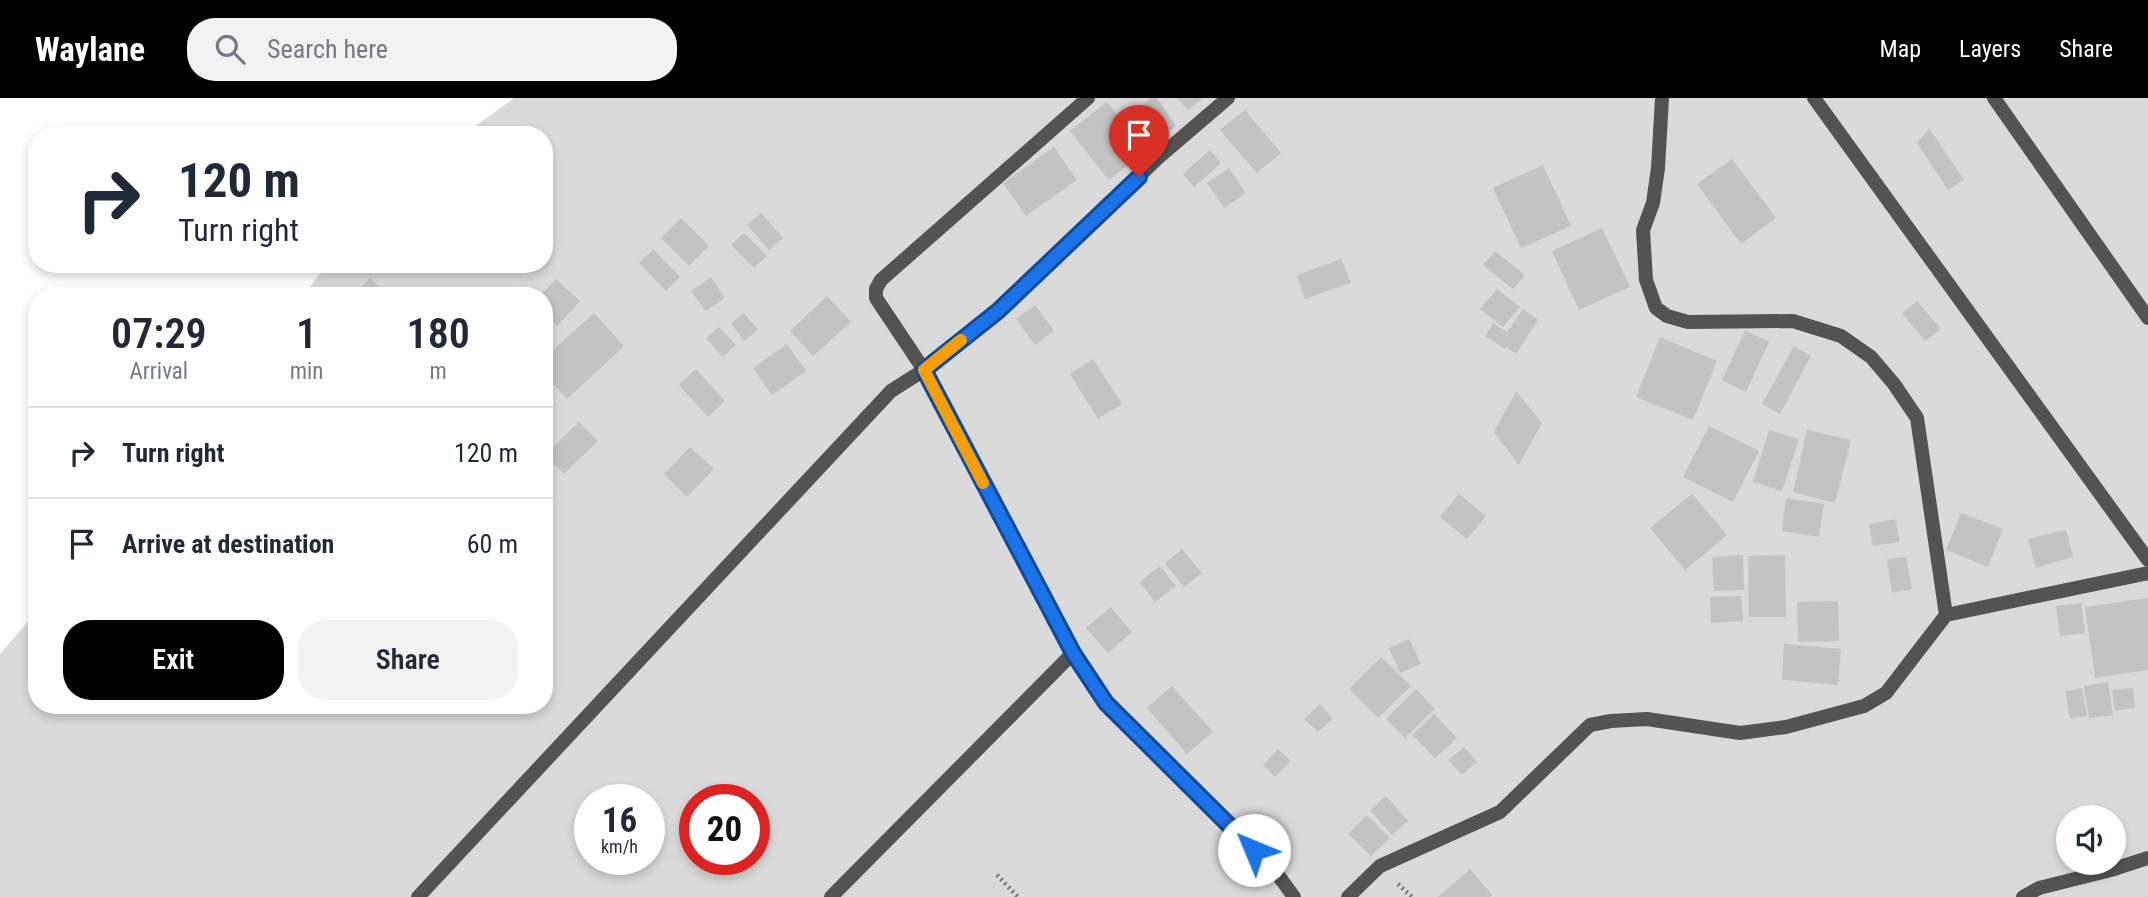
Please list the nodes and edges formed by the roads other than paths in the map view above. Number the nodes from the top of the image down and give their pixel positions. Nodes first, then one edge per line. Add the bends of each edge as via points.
1 (1088, 98) edge
2 (1228, 98) edge
3 (1662, 98) edge
4 (1814, 98) edge
5 (1994, 98) edge
6 (2148, 318) edge
7 (924, 370) junction
8 (2148, 560) edge
9 (2148, 573) edge
10 (1946, 615) junction
11 (1073, 653) junction
12 (2148, 858) edge
13 (418, 897) edge
14 (831, 897) edge
15 (1294, 897) edge
16 (1348, 897) edge
17 (2023, 897) edge

1 - 7 lane via 881,280 876,298
2 - 7 lane via 1159,157 998,311
3 - 10 lane via 1653,203 1643,230 1646,280 1656,309 1688,322 1793,321 1841,337 1871,357 1917,418
4 - 8 lane
5 - 6 lane
7 - 11 lane
7 - 13 lane via 891,391
9 - 10 lane
10 - 16 lane via 1886,693 1864,706 1786,727 1740,733 1647,719 1590,725 1500,812 1380,866
11 - 14 lane
11 - 15 lane via 1106,703 1273,868
12 - 17 lane via 2039,888

